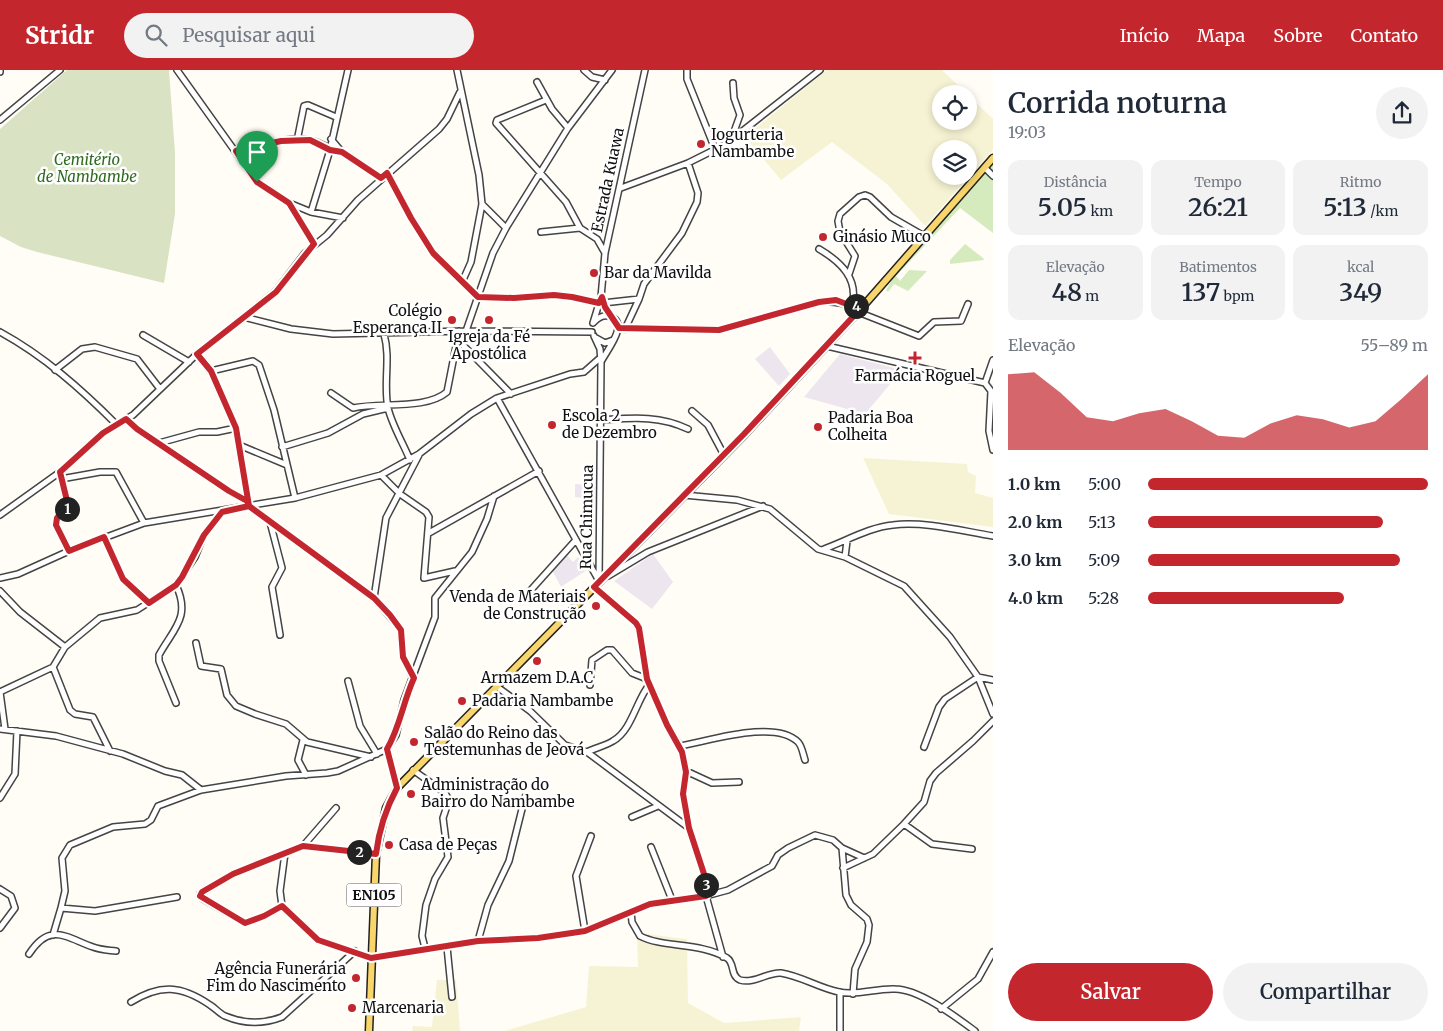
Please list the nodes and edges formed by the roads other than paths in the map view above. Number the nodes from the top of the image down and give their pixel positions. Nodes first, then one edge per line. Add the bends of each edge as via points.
1 (177, 70) edge
2 (348, 70) edge
3 (457, 70) edge
4 (584, 70) edge
5 (612, 70) edge
6 (644, 70) edge
7 (687, 70) edge
8 (820, 70) edge
9 (59, 71) edge
10 (605, 80) junction
11 (537, 82) dead end
12 (732, 83) dead end
13 (460, 92) junction
14 (546, 100) junction
15 (336, 116) junction
16 (0, 120) edge
17 (568, 128) junction
18 (331, 139) junction
19 (731, 140) junction
20 (297, 141) junction
21 (715, 149) junction
22 (330, 150) junction
23 (236, 151) junction
24 (342, 152) junction
25 (993, 158) edge
26 (688, 163) junction
27 (985, 168) junction
28 (541, 172) junction
29 (387, 173) junction
30 (993, 176) edge
31 (381, 178) junction
32 (621, 188) junction
33 (289, 203) junction
34 (482, 204) junction
35 (311, 212) junction
36 (343, 218) junction
37 (506, 228) junction
38 (580, 228) junction
39 (541, 232) dead end
40 (924, 236) junction
41 (314, 244) junction
42 (819, 249) dead end
43 (605, 253) junction
44 (849, 274) junction
45 (463, 280) junction
46 (478, 297) junction
47 (602, 297) joint
48 (639, 299) junction
49 (601, 303) junction
50 (968, 304) dead end
51 (852, 306) junction
52 (863, 306) junction
53 (858, 312) junction
54 (244, 318) junction
55 (612, 318) junction
56 (593, 324) junction
57 (619, 328) junction
58 (625, 329) junction
59 (459, 331) junction
60 (466, 331) junction
61 (0, 332) edge
62 (384, 334) junction
63 (593, 334) junction
64 (144, 335) dead end
65 (458, 339) junction
66 (614, 340) junction
67 (827, 346) junction
68 (197, 354) junction
69 (601, 360) junction
70 (993, 361) edge
71 (189, 362) junction
72 (55, 370) junction
73 (211, 371) junction
74 (985, 383) junction
75 (992, 388) edge
76 (160, 389) junction
77 (331, 393) dead end
78 (511, 394) junction
79 (497, 398) junction
80 (388, 406) junction
81 (692, 411) dead end
82 (126, 419) junction
83 (601, 420) junction
84 (116, 424) junction
85 (236, 428) junction
86 (688, 429) dead end
87 (159, 443) junction
88 (239, 445) junction
89 (282, 447) junction
90 (993, 450) edge
91 (419, 454) junction
92 (724, 455) junction
93 (410, 460) junction
94 (287, 465) junction
95 (539, 471) junction
96 (60, 472) junction
97 (381, 475) junction
98 (61, 479) junction
99 (400, 494) junction
100 (684, 495) junction
101 (494, 496) junction
102 (295, 498) junction
103 (248, 504) junction
104 (763, 506) junction
105 (222, 512) junction
106 (0, 516) edge
107 (270, 522) junction
108 (144, 524) junction
109 (429, 533) junction
110 (993, 536) edge
111 (104, 537) junction
112 (576, 541) junction
113 (847, 541) junction
114 (824, 550) junction
115 (69, 551) junction
116 (845, 557) junction
117 (455, 571) junction
118 (0, 578) edge
119 (596, 584) junction
120 (176, 585) junction
121 (0, 591) edge
122 (530, 591) dead end
123 (374, 598) junction
124 (149, 603) junction
125 (280, 635) dead end
126 (196, 643) dead end
127 (64, 647) junction
128 (53, 667) junction
129 (978, 677) junction
130 (414, 678) junction
131 (647, 679) junction
132 (993, 680) edge
133 (348, 681) dead end
134 (590, 685) dead end
135 (649, 685) junction
136 (496, 686) junction
137 (0, 692) edge
138 (990, 702) edge
139 (176, 703) dead end
140 (993, 714) edge
141 (993, 720) edge
142 (2, 729) edge
143 (17, 731) junction
144 (303, 740) junction
145 (680, 746) junction
146 (924, 747) dead end
147 (387, 749) junction
148 (110, 751) junction
149 (587, 752) junction
150 (374, 755) junction
151 (805, 760) dead end
152 (414, 770) junction
153 (686, 772) junction
154 (306, 775) junction
155 (739, 782) dead end
156 (397, 788) junction
157 (201, 790) junction
158 (525, 797) dead end
159 (0, 798) edge
160 (658, 806) junction
161 (336, 808) dead end
162 (632, 817) dead end
163 (904, 824) junction
164 (689, 828) junction
165 (591, 836) dead end
166 (303, 846) junction
167 (651, 847) dead end
168 (842, 848) junction
169 (972, 849) dead end
170 (285, 853) junction
171 (376, 854) junction
172 (864, 858) junction
173 (843, 868) junction
174 (0, 889) edge
175 (706, 896) junction
176 (177, 897) dead end
177 (672, 900) junction
178 (282, 906) junction
179 (62, 908) junction
180 (631, 912) junction
181 (0, 928) edge
182 (585, 931) junction
183 (53, 935) junction
184 (478, 941) junction
185 (447, 947) junction
186 (425, 948) junction
187 (116, 951) dead end
188 (355, 951) junction
189 (29, 954) dead end
190 (993, 956) edge
191 (723, 957) junction
192 (371, 958) junction
193 (840, 992) junction
194 (853, 994) junction
195 (452, 997) dead end
196 (131, 1002) dead end
197 (941, 1009) junction
198 (369, 1031) edge
199 (840, 1031) edge
200 (975, 1031) edge

1 - 23 street
2 - 15 street
3 - 13 street
4 - 10 street via 592,77
5 - 10 street
6 - 32 street, Estrada Kuawa
7 - 21 street via 687,79
8 - 19 street
9 - 16 street
10 - 17 street
11 - 14 street
12 - 19 street via 740,115
13 - 29 street via 447,119
13 - 34 street via 479,174
14 - 17 street
14 - 28 street via 495,121
15 - 18 street
15 - 20 street via 304,106
17 - 28 street
18 - 22 street
18 - 24 street
19 - 21 street
20 - 22 street via 310,140
20 - 23 street
21 - 26 street
22 - 24 street
22 - 35 street
23 - 33 street via 257,182
24 - 31 street
25 - 27 main road
26 - 32 street
26 - 48 street via 698,193 697,202 682,233 644,284
27 - 30 street
27 - 40 main road
28 - 37 street
28 - 38 street via 566,202
29 - 31 street
29 - 45 street via 433,253
31 - 36 street
32 - 43 street, Estrada Kuawa
33 - 35 street
33 - 41 street
34 - 37 street
34 - 45 street via 471,262
35 - 36 street
36 - 41 street
37 - 46 street via 493,253
38 - 39 street
38 - 43 street via 597,239
40 - 44 street via 891,217 870,197 859,197 840,214 838,221 840,232 855,256
40 - 52 main road
41 - 54 street via 276,292
42 - 44 street via 836,259
43 - 47 street, Estrada Kuawa
44 - 51 street via 855,295
45 - 46 street
46 - 49 street via 554,295
46 - 60 street
47 - 49 street, Rua Chimucua
48 - 49 street
48 - 58 street
49 - 55 street
49 - 56 street, Rua Chimucua
50 - 53 street via 961,321 934,322 919,336
51 - 52 street
51 - 58 street via 836,300 819,302 719,330
52 - 53 main road
53 - 67 main road
54 - 62 street via 333,334
54 - 68 street
55 - 56 street via 599,317
55 - 57 street
56 - 63 street, Rua Chimucua
57 - 58 street
57 - 66 street
59 - 60 street
59 - 62 street
59 - 65 street
60 - 63 street
61 - 72 street via 27,347
62 - 80 street via 389,354 386,376
63 - 66 street via 601,342
63 - 69 street, Rua Chimucua via 600,348
64 - 71 street
65 - 78 street
65 - 80 street via 447,392 428,402
66 - 69 street
67 - 74 street
67 - 92 main road
68 - 71 street
68 - 73 street
69 - 78 street via 584,372
69 - 83 street, Rua Chimucua
70 - 74 street
71 - 76 street
72 - 76 street via 82,349 95,347 137,359
72 - 84 street
73 - 85 street
73 - 89 street via 256,362 274,410
74 - 75 street
75 - 90 street via 989,431
76 - 82 street
77 - 80 street via 350,408 373,404
78 - 79 street
79 - 91 street
79 - 95 street
80 - 89 street via 362,414 328,433
80 - 93 street
81 - 92 street via 708,425
82 - 84 street
82 - 87 street
83 - 86 street via 656,417
83 - 119 street, Rua Chimucua
84 - 96 street
85 - 87 street via 199,432
85 - 88 street
87 - 103 street
88 - 94 street
88 - 103 street
89 - 94 street
91 - 93 street
91 - 99 street
92 - 100 main road
93 - 97 street
94 - 102 street
95 - 101 street
95 - 112 street
96 - 98 street
96 - 106 street
97 - 99 street
97 - 102 street
98 - 108 street via 116,472
98 - 115 street via 68,505 57,518 56,525
99 - 109 street via 426,512
99 - 123 street via 383,526
100 - 104 street
100 - 119 main road
101 - 109 street
101 - 117 street via 472,552
102 - 103 street
103 - 105 street
103 - 107 street
104 - 114 street via 786,520 818,549
104 - 119 street via 648,552
105 - 108 street
105 - 120 street via 204,535
107 - 123 street
107 - 125 street via 282,568 272,587
108 - 111 street
109 - 117 street via 424,578
110 - 113 street via 908,524 876,529
111 - 115 street
111 - 124 street via 123,579
112 - 119 street
112 - 122 street
113 - 114 street
113 - 116 street
114 - 116 street
115 - 118 street via 18,574
116 - 129 street via 904,586 950,636
117 - 130 street via 435,598 435,617
119 - 131 street via 636,623
119 - 136 main road
120 - 124 street
120 - 139 street via 183,606 159,661
121 - 127 street via 20,612
123 - 130 street via 401,630 403,657
124 - 127 street via 137,610 100,618
126 - 144 street via 201,666 221,669 232,703 286,724
127 - 128 street
128 - 137 street
128 - 148 street via 70,710 93,717
129 - 132 street
129 - 138 street
129 - 146 street via 938,706
130 - 147 street via 404,700 396,735
131 - 134 street via 632,673 612,650 607,650 592,660
131 - 135 street
133 - 150 street via 360,726
135 - 145 street
135 - 149 street via 620,735
136 - 149 street via 530,711 564,745
136 - 152 main road
137 - 142 street
138 - 140 street
141 - 163 street via 936,773 924,802
142 - 143 street
143 - 148 street via 56,736
143 - 159 street via 14,774
144 - 150 street
144 - 154 street via 298,760
145 - 151 street via 767,731 789,736 798,742
145 - 153 street
147 - 150 street
147 - 156 street
148 - 157 street via 182,775
149 - 160 street
150 - 154 street via 338,771
152 - 156 main road, EN105
152 - 186 street via 445,793 449,800 443,818 448,857 435,879 426,905 422,936
153 - 155 street via 712,783
153 - 164 street via 683,794
154 - 157 street
156 - 171 main road, EN105 via 381,823
157 - 179 street via 158,806 152,820 145,824 113,828 70,845 62,858 65,891
158 - 184 street via 509,861 488,905
160 - 162 street
160 - 164 street
161 - 166 street
163 - 169 street via 929,843
163 - 172 street via 873,854
164 - 175 street via 705,877
165 - 182 street via 576,876
166 - 170 street
166 - 171 street
167 - 177 street
168 - 172 street
168 - 173 street
168 - 175 street via 833,840 815,836 788,848 778,855 772,866 739,885
170 - 178 street via 280,891
170 - 178 street via 233,874 200,894 204,900 245,923
171 - 192 main road, EN105
172 - 173 street
173 - 194 street via 846,895 869,925 868,942 855,969
174 - 181 street via 11,896 15,908
175 - 177 street
175 - 191 street
176 - 179 street via 95,911
177 - 180 street
178 - 188 street via 318,940
179 - 183 street
180 - 182 street
180 - 191 street via 636,931 645,938 694,946
182 - 184 street via 538,938
183 - 187 street via 65,935 93,947
183 - 189 street via 38,941
184 - 185 street
185 - 186 street
185 - 195 street
186 - 192 street
188 - 192 street
188 - 196 street via 288,1012 268,1022 252,1023 225,1016 192,994 176,990 156,989
190 - 197 street via 978,979
191 - 193 street via 728,959 739,980 779,973
192 - 198 main road, EN105
193 - 194 street
193 - 199 street
194 - 197 street via 902,989
197 - 200 street

